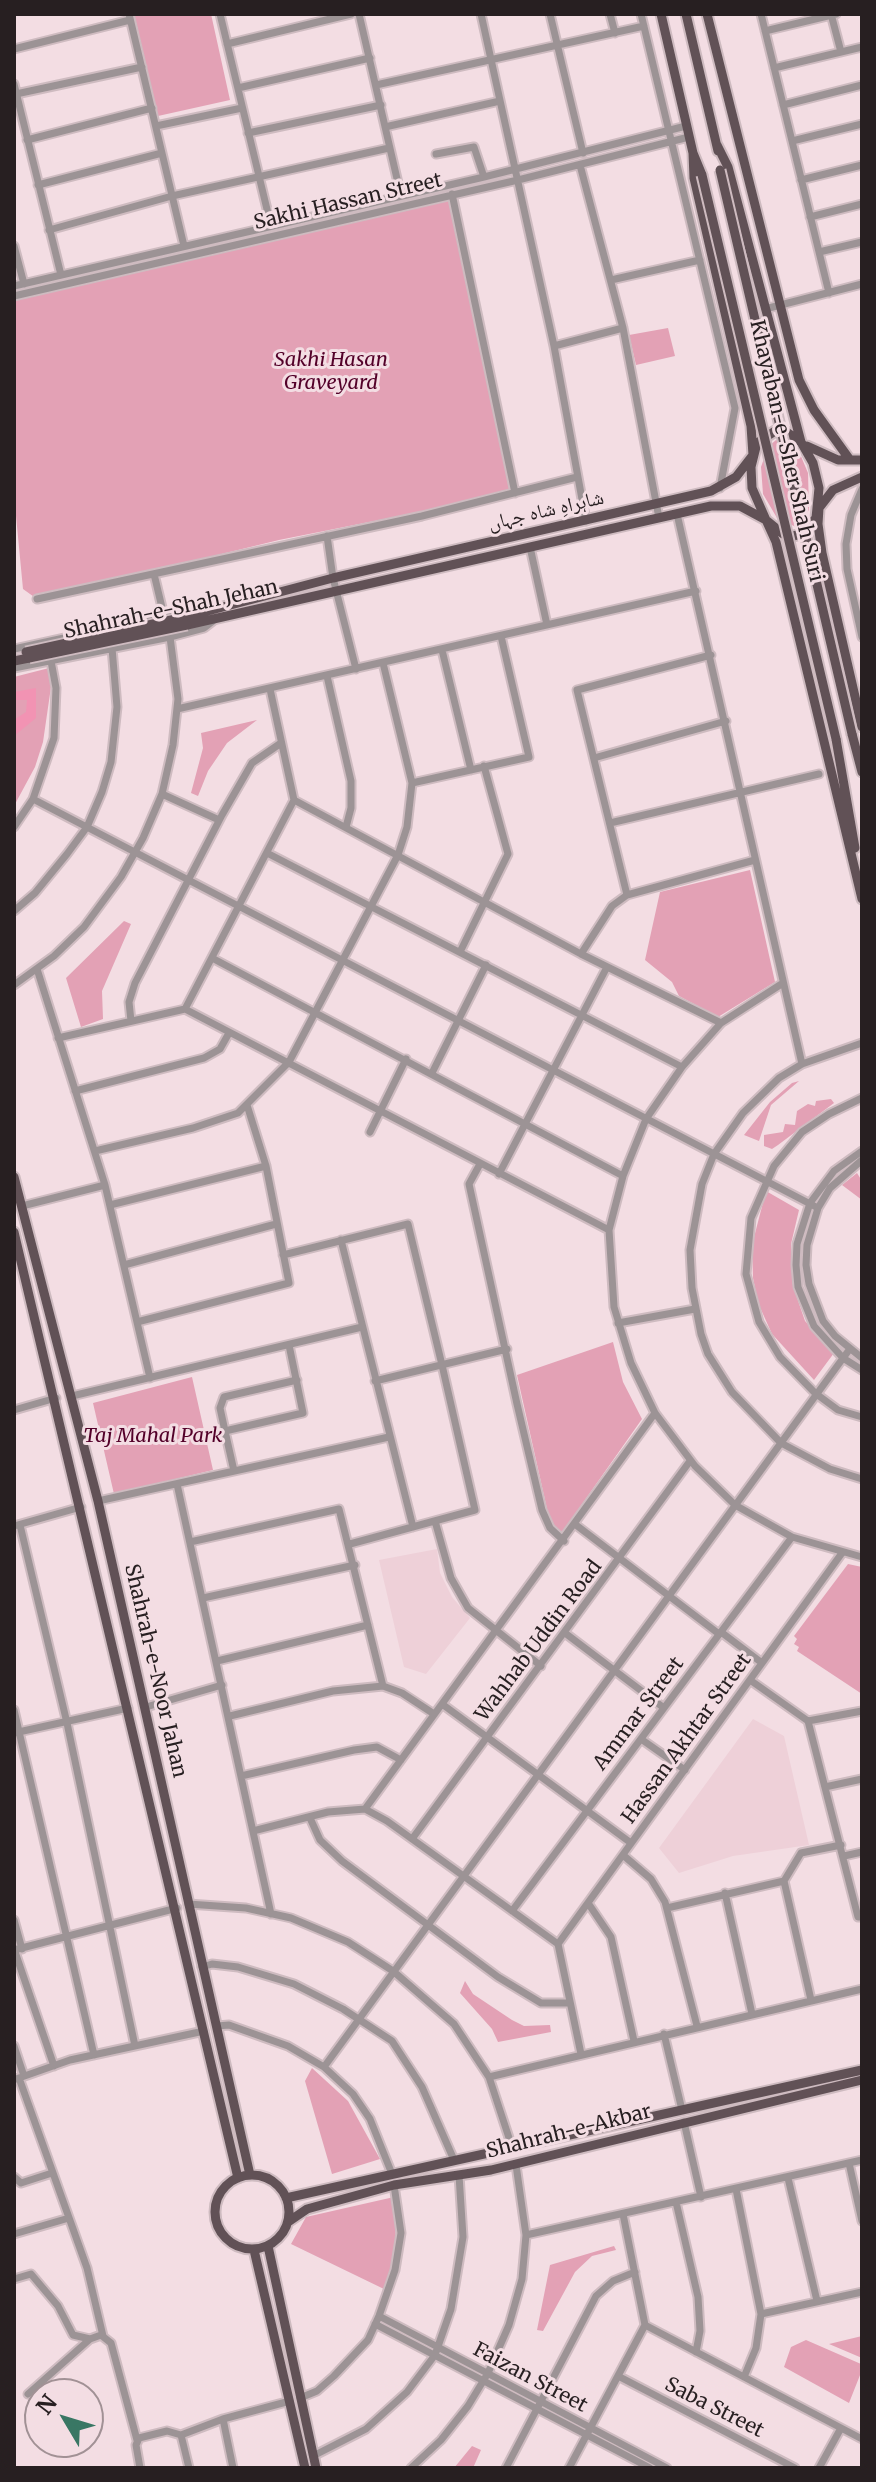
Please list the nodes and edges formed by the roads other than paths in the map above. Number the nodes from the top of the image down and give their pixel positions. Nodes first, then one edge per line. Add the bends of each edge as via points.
1 (220, 14) edge
2 (351, 14) edge
3 (359, 14) edge
4 (481, 14) edge
5 (550, 14) edge
6 (610, 14) edge
7 (641, 14) edge
8 (661, 14) edge
9 (686, 14) edge
10 (707, 14) edge
11 (761, 14) edge
12 (833, 14) edge
13 (129, 17) edge
14 (644, 26) junction
15 (765, 31) junction
16 (615, 33) junction
17 (227, 44) junction
18 (558, 46) junction
19 (14, 49) edge
20 (862, 49) edge
21 (841, 52) junction
22 (370, 58) junction
23 (492, 61) junction
24 (142, 67) junction
25 (774, 68) junction
26 (14, 84) edge
27 (376, 85) junction
28 (862, 85) edge
29 (238, 88) junction
30 (16, 94) junction
31 (500, 101) junction
32 (381, 105) junction
33 (783, 105) junction
34 (152, 108) junction
35 (242, 108) junction
36 (862, 124) edge
37 (156, 126) junction
38 (385, 127) junction
39 (670, 131) junction
40 (688, 132) junction
41 (248, 133) junction
42 (27, 140) junction
43 (672, 141) junction
44 (792, 141) junction
45 (717, 145) junction
46 (389, 148) junction
47 (162, 153) junction
48 (583, 153) junction
49 (693, 153) junction
50 (436, 154) dead end
51 (580, 165) junction
52 (862, 165) edge
53 (514, 169) junction
54 (258, 176) junction
55 (484, 177) junction
56 (518, 180) junction
57 (801, 180) junction
58 (38, 185) junction
59 (452, 194) junction
60 (172, 196) junction
61 (401, 196) junction
62 (862, 204) edge
63 (810, 217) junction
64 (271, 226) junction
65 (49, 230) junction
66 (862, 242) edge
67 (14, 246) edge
68 (184, 246) junction
69 (819, 252) junction
70 (700, 260) junction
71 (61, 275) junction
72 (611, 280) junction
73 (24, 284) junction
74 (862, 284) edge
75 (14, 286) edge
76 (829, 293) junction
77 (14, 296) edge
78 (781, 306) junction
79 (765, 309) junction
80 (623, 328) junction
81 (554, 346) junction
82 (801, 442) junction
83 (753, 455) junction
84 (850, 460) junction
85 (862, 460) edge
86 (577, 477) junction
87 (862, 477) edge
88 (720, 488) junction
89 (862, 489) edge
90 (515, 493) junction
91 (656, 505) junction
92 (819, 508) junction
93 (677, 514) junction
94 (659, 518) junction
95 (766, 520) junction
96 (586, 521) junction
97 (327, 536) junction
98 (530, 547) junction
99 (154, 574) junction
100 (333, 578) junction
101 (696, 591) junction
102 (336, 592) junction
103 (37, 599) dead end
104 (201, 613) junction
105 (164, 616) junction
106 (214, 620) junction
107 (186, 621) junction
108 (547, 625) junction
109 (501, 636) junction
110 (170, 637) junction
111 (862, 637) edge
112 (35, 644) junction
113 (112, 648) junction
114 (442, 650) junction
115 (14, 652) edge
116 (711, 655) junction
117 (14, 661) edge
118 (51, 661) junction
119 (39, 662) junction
120 (383, 663) junction
121 (14, 668) edge
122 (356, 669) junction
123 (327, 676) junction
124 (270, 689) junction
125 (177, 709) junction
126 (726, 721) junction
127 (862, 727) edge
128 (281, 743) junction
129 (594, 758) junction
130 (484, 766) junction
131 (471, 770) junction
132 (862, 772) edge
133 (819, 774) dead end
134 (412, 783) junction
135 (739, 791) junction
136 (162, 794) junction
137 (33, 799) junction
138 (294, 800) junction
139 (219, 820) junction
140 (610, 823) junction
141 (14, 827) edge
142 (87, 827) junction
143 (346, 827) junction
144 (136, 852) junction
145 (267, 853) junction
146 (398, 855) junction
147 (755, 860) junction
148 (188, 878) junction
149 (627, 895) junction
150 (862, 899) edge
151 (487, 901) junction
152 (240, 905) junction
153 (371, 906) junction
154 (14, 911) edge
155 (460, 952) junction
156 (581, 954) junction
157 (212, 958) junction
158 (343, 959) junction
159 (486, 965) junction
160 (607, 967) junction
161 (37, 969) junction
162 (783, 983) junction
163 (14, 985) edge
164 (185, 1009) junction
165 (314, 1012) junction
166 (582, 1015) junction
167 (459, 1018) junction
168 (131, 1021) junction
169 (721, 1023) junction
170 (229, 1033) junction
171 (58, 1038) junction
172 (862, 1043) edge
173 (406, 1059) junction
174 (289, 1062) junction
175 (802, 1064) junction
176 (682, 1067) junction
177 (552, 1068) junction
178 (432, 1073) junction
179 (75, 1091) junction
180 (862, 1098) edge
181 (247, 1105) junction
182 (381, 1111) junction
183 (646, 1119) junction
184 (525, 1123) junction
185 (370, 1132) dead end
186 (95, 1151) junction
187 (862, 1151) edge
188 (714, 1154) junction
189 (862, 1160) edge
190 (480, 1164) junction
191 (266, 1166) junction
192 (499, 1174) junction
193 (623, 1176) junction
194 (14, 1177) edge
195 (766, 1180) junction
196 (105, 1185) junction
197 (810, 1203) junction
198 (110, 1205) junction
199 (22, 1206) junction
200 (818, 1208) junction
201 (276, 1224) junction
202 (609, 1230) junction
203 (14, 1232) edge
204 (341, 1240) junction
205 (283, 1255) junction
206 (124, 1265) junction
207 (695, 1309) junction
208 (53, 1322) junction
209 (137, 1322) junction
210 (618, 1323) junction
211 (38, 1327) junction
212 (362, 1327) junction
213 (289, 1345) junction
214 (507, 1349) junction
215 (849, 1350) junction
216 (843, 1358) junction
217 (862, 1358) edge
218 (442, 1365) junction
219 (862, 1370) edge
220 (150, 1378) junction
221 (297, 1380) junction
222 (375, 1381) junction
223 (815, 1393) junction
224 (72, 1396) junction
225 (56, 1398) junction
226 (14, 1410) edge
227 (655, 1413) junction
228 (862, 1417) edge
229 (225, 1431) junction
230 (389, 1437) junction
231 (781, 1443) junction
232 (690, 1461) junction
233 (234, 1471) junction
234 (862, 1479) edge
235 (177, 1484) junction
236 (98, 1501) junction
237 (735, 1505) junction
238 (82, 1507) junction
239 (435, 1521) junction
240 (17, 1525) edge
241 (576, 1525) junction
242 (413, 1527) junction
243 (792, 1537) junction
244 (564, 1541) junction
245 (190, 1542) junction
246 (350, 1544) junction
247 (842, 1553) junction
248 (862, 1557) edge
249 (621, 1558) junction
250 (355, 1565) junction
251 (115, 1576) junction
252 (99, 1580) junction
253 (669, 1594) junction
254 (203, 1598) junction
255 (368, 1625) junction
256 (496, 1631) junction
257 (565, 1633) junction
258 (720, 1633) junction
259 (217, 1661) junction
260 (762, 1663) junction
261 (541, 1666) junction
262 (614, 1670) junction
263 (750, 1680) junction
264 (222, 1685) junction
265 (383, 1686) junction
266 (442, 1704) junction
267 (146, 1707) junction
268 (128, 1708) junction
269 (664, 1708) junction
270 (14, 1710) edge
271 (862, 1711) edge
272 (434, 1714) junction
273 (230, 1716) junction
274 (808, 1721) junction
275 (67, 1723) junction
276 (17, 1733) edge
277 (487, 1738) junction
278 (641, 1739) junction
279 (401, 1760) junction
280 (685, 1770) junction
281 (537, 1774) junction
282 (241, 1776) junction
283 (862, 1779) edge
284 (825, 1787) junction
285 (365, 1809) junction
286 (587, 1812) junction
287 (310, 1818) junction
288 (253, 1831) junction
289 (412, 1839) junction
290 (631, 1843) junction
291 (841, 1845) junction
292 (862, 1852) edge
293 (623, 1855) junction
294 (844, 1856) junction
295 (463, 1875) junction
296 (784, 1881) junction
297 (725, 1893) junction
298 (588, 1903) junction
299 (182, 1906) junction
300 (667, 1908) junction
301 (512, 1911) junction
302 (271, 1914) junction
303 (862, 1917) edge
304 (14, 1920) edge
305 (429, 1923) junction
306 (110, 1925) junction
307 (66, 1937) junction
308 (558, 1944) junction
309 (17, 1950) edge
310 (202, 1967) junction
311 (393, 1971) junction
312 (18, 1974) edge
313 (862, 1989) edge
314 (811, 2000) junction
315 (570, 2003) junction
316 (752, 2014) junction
317 (359, 2019) junction
318 (217, 2026) junction
319 (697, 2026) junction
320 (204, 2031) junction
321 (664, 2034) junction
322 (634, 2041) junction
323 (14, 2046) edge
324 (135, 2046) junction
325 (581, 2054) junction
326 (94, 2055) junction
327 (54, 2066) junction
328 (324, 2067) junction
329 (862, 2070) edge
330 (489, 2077) junction
331 (19, 2078) edge
332 (862, 2080) edge
333 (682, 2110) junction
334 (684, 2122) junction
335 (512, 2147) junction
336 (454, 2160) junction
337 (862, 2160) edge
338 (849, 2163) junction
339 (516, 2165) junction
340 (52, 2173) junction
341 (250, 2175) junction
342 (459, 2175) junction
343 (14, 2177) edge
344 (238, 2178) junction
345 (788, 2178) junction
346 (393, 2180) junction
347 (736, 2189) junction
348 (701, 2197) junction
349 (286, 2198) junction
350 (676, 2202) junction
351 (623, 2214) junction
352 (69, 2218) junction
353 (862, 2221) edge
354 (288, 2222) junction
355 (14, 2234) edge
356 (526, 2235) junction
357 (268, 2246) junction
358 (254, 2250) junction
359 (635, 2272) junction
360 (14, 2279) edge
361 (862, 2292) edge
362 (817, 2301) junction
363 (761, 2314) junction
364 (379, 2316) junction
365 (375, 2324) junction
366 (645, 2325) junction
367 (103, 2336) junction
368 (90, 2339) junction
369 (437, 2351) junction
370 (696, 2352) junction
371 (618, 2376) junction
372 (486, 2377) junction
373 (744, 2377) junction
374 (46, 2378) edge
375 (295, 2400) junction
376 (540, 2406) junction
377 (223, 2419) junction
378 (841, 2428) junction
379 (588, 2432) junction
380 (181, 2435) junction
381 (862, 2439) edge
382 (137, 2440) junction
383 (313, 2456) junction
384 (140, 2468) edge
385 (189, 2468) edge
386 (233, 2468) edge
387 (305, 2468) edge
388 (316, 2468) edge
389 (411, 2468) edge
390 (506, 2468) edge
391 (569, 2468) edge
392 (650, 2468) edge
393 (667, 2468) edge
394 (795, 2468) edge
395 (819, 2468) edge

1 - 17 street
2 - 17 street
3 - 22 street
4 - 23 street
5 - 18 street
6 - 16 street
7 - 14 street
8 - 40 main road, Khayaban-e-Sher Shah Suri
9 - 45 main road, Khayaban-e-Sher Shah Suri
10 - 78 main road
11 - 15 street
12 - 15 street
12 - 21 street
13 - 19 street
13 - 24 street
14 - 16 street
14 - 39 street
15 - 25 street
16 - 18 street
17 - 29 street
18 - 23 street
18 - 48 street
20 - 21 street
21 - 25 street
22 - 27 street
22 - 29 street
23 - 27 street
23 - 31 street
24 - 30 street
24 - 34 street
25 - 33 street
26 - 30 street
27 - 32 street
28 - 33 street
29 - 35 street
30 - 42 street
31 - 38 street
31 - 53 street
32 - 38 street
32 - 41 street
33 - 44 street
34 - 37 street
34 - 42 street
35 - 37 street
35 - 41 street
36 - 44 street
37 - 47 street
38 - 46 street
39 - 40 street, Sakhi Hassan Street
39 - 43 street
39 - 48 street, Sakhi Hassan Street
40 - 43 street, Sakhi Hassan Street
40 - 49 main road, Khayaban-e-Sher Shah Suri
41 - 54 street
42 - 58 street
43 - 51 street, Sakhi Hassan Street
43 - 70 street
44 - 57 street
45 - 79 main road via 728,167
45 - 132 main road, Khayaban-e-Sher Shah Suri, bridge
46 - 54 street
46 - 61 street
47 - 58 street
47 - 60 street
48 - 53 street, Sakhi Hassan Street
49 - 83 main road
49 - 150 main road, Khayaban-e-Sher Shah Suri, bridge via 836,739
50 - 55 street via 474,147
51 - 56 street, Sakhi Hassan Street
51 - 72 street
52 - 57 street
53 - 55 street, Sakhi Hassan Street
53 - 56 street
54 - 60 street
54 - 64 street
55 - 61 street, Sakhi Hassan Street
56 - 59 street, Sakhi Hassan Street
56 - 81 street
57 - 63 street
58 - 65 street
59 - 77 street, Sakhi Hassan Street
59 - 90 street
60 - 65 street
60 - 68 street
61 - 64 street, Sakhi Hassan Street
62 - 63 street
63 - 69 street
64 - 68 street, Sakhi Hassan Street
65 - 71 street
66 - 69 street
67 - 73 street
68 - 71 street, Sakhi Hassan Street
69 - 76 street
70 - 72 street
70 - 88 street via 735,408
71 - 73 street, Sakhi Hassan Street
72 - 80 street
73 - 75 street, Sakhi Hassan Street
74 - 76 street
76 - 78 street
78 - 79 street
78 - 84 main road via 799,380
79 - 82 main road
80 - 81 street
80 - 91 street
81 - 86 street
82 - 83 main road via 775,431 757,443
82 - 84 main road via 825,456
82 - 92 main road via 817,474
83 - 88 main road, شاہراہِ شاہ جہاں
83 - 95 main road via 752,488
84 - 85 main road
86 - 90 street
86 - 96 street
87 - 92 main road via 833,490
88 - 91 main road, شاہراہِ شاہ جہاں
89 - 111 street via 846,544
90 - 97 street
91 - 94 street
91 - 96 main road, شاہراہِ شاہ جہاں
92 - 95 main road via 811,526 793,536
92 - 127 main road via 822,553
93 - 94 main road, شاہراہِ شاہ جہاں
93 - 95 main road, شاہراہِ شاہ جہاں via 740,506
93 - 101 street
94 - 98 main road, شاہراہِ شاہ جہاں
95 - 150 main road via 776,542
96 - 100 main road, شاہراہِ شاہ جہاں
97 - 99 street
97 - 100 street
98 - 102 main road, شاہراہِ شاہ جہاں
98 - 108 street
99 - 103 street
99 - 105 street
100 - 102 street
100 - 104 main road, Shahrah-e-Shah Jehan
101 - 108 street
101 - 116 street
102 - 106 main road, Shahrah-e-Shah Jehan
102 - 122 street
104 - 105 street
104 - 107 main road, Shahrah-e-Shah Jehan
105 - 112 street
106 - 107 main road, Shahrah-e-Shah Jehan
106 - 110 street
107 - 115 main road, Shahrah-e-Shah Jehan, bridge
107 - 117 main road, Shahrah-e-Shah Jehan, bridge
108 - 109 street
109 - 114 street
109 - 130 street via 529,757
110 - 113 street
110 - 125 street
112 - 115 street
112 - 119 street
113 - 118 street
113 - 142 street via 117,707 111,762
114 - 120 street
114 - 131 street
116 - 126 street
116 - 129 street via 577,690
118 - 119 street
118 - 137 street via 56,720 50,756
119 - 121 street
120 - 122 street
120 - 134 street
122 - 123 street
123 - 124 street
123 - 143 street via 351,781
124 - 125 street
124 - 128 street
125 - 136 street
126 - 129 street
126 - 135 street
128 - 138 street
128 - 139 street via 252,763
129 - 140 street
130 - 131 street
130 - 151 street via 508,854
131 - 134 street
133 - 135 street
134 - 146 street
135 - 140 street
135 - 147 street
136 - 139 street
136 - 144 street
137 - 141 street
137 - 142 street
138 - 143 street
138 - 145 street
139 - 148 street
140 - 149 street
142 - 144 street
142 - 154 street via 48,879
143 - 146 street
144 - 148 street
144 - 161 street via 84,927
145 - 152 street
145 - 153 street
146 - 151 street
146 - 153 street
147 - 149 street
147 - 162 street
148 - 152 street
148 - 168 street via 135,983
149 - 156 street via 612,906
151 - 155 street
151 - 156 street
152 - 157 street
152 - 158 street
153 - 155 street
153 - 158 street
155 - 159 street
156 - 160 street
157 - 164 street
157 - 165 street
158 - 165 street
158 - 167 street
159 - 166 street
159 - 167 street
160 - 166 street
160 - 169 street
161 - 163 street
161 - 171 street
162 - 169 street
162 - 175 street
164 - 168 street
164 - 170 street
165 - 173 street
165 - 174 street
166 - 176 street
166 - 177 street
167 - 177 street
167 - 178 street
168 - 171 street
169 - 176 street
170 - 174 street
170 - 179 street via 220,1049 204,1058
171 - 179 street
172 - 175 street
173 - 178 street
173 - 182 street
174 - 181 street
174 - 182 street
175 - 188 street via 760,1095
176 - 183 street
177 - 183 street
177 - 184 street
178 - 184 street
179 - 186 street
180 - 195 street via 802,1132
181 - 186 street via 193,1128
181 - 191 street
182 - 185 street
182 - 190 street
183 - 188 street
183 - 193 street
184 - 192 street
184 - 193 street
186 - 196 street
187 - 197 street via 834,1171
188 - 195 street
188 - 207 street via 691,1230
189 - 200 street via 830,1188
190 - 192 street
190 - 214 street via 469,1184
191 - 198 street
191 - 201 street
192 - 202 street
193 - 202 street
194 - 199 main road, Shahrah-e-Noor Jahan
195 - 197 street
195 - 223 street via 751,1218 748,1290 769,1340
196 - 198 street
196 - 199 street
197 - 200 street
197 - 216 street via 797,1244 798,1287 814,1326
198 - 206 street
199 - 208 main road, Shahrah-e-Noor Jahan
200 - 215 street via 807,1245 809,1284 823,1321
201 - 205 street
201 - 206 street
202 - 210 street
203 - 211 main road, Shahrah-e-Noor Jahan
204 - 205 street
204 - 212 street
204 - 218 street via 408,1224
205 - 209 street via 289,1283
206 - 209 street
207 - 210 street
207 - 231 street via 708,1354 720,1374
208 - 211 main road
208 - 224 main road, Shahrah-e-Noor Jahan
209 - 220 street
210 - 227 street
211 - 225 main road, Shahrah-e-Noor Jahan
212 - 213 street
212 - 222 street
213 - 220 street
213 - 221 street
214 - 218 street
214 - 244 street via 542,1510
215 - 216 street
215 - 217 street
216 - 219 street
216 - 223 street
218 - 222 street
218 - 239 street via 475,1510
220 - 224 street
221 - 229 street via 224,1397 220,1408
221 - 229 street via 301,1415
222 - 230 street
223 - 228 street via 838,1410
223 - 231 street
224 - 236 main road, Shahrah-e-Noor Jahan
225 - 226 street
225 - 238 main road, Shahrah-e-Noor Jahan
227 - 232 street
227 - 241 street
229 - 233 street
230 - 233 street
230 - 242 street
231 - 234 street
231 - 237 street
232 - 237 street
232 - 249 street, Wahhab Uddin Road
233 - 235 street
235 - 236 street
235 - 245 street
236 - 251 main road, Shahrah-e-Noor Jahan
237 - 243 street
237 - 253 street
238 - 240 street
238 - 252 main road, Shahrah-e-Noor Jahan
239 - 242 street
239 - 256 street via 451,1578 468,1608
240 - 275 street
241 - 244 street
241 - 249 street
242 - 246 street
243 - 247 street
243 - 258 street, Ammar Street
244 - 256 street
245 - 246 street via 339,1509
245 - 254 street
246 - 250 street
247 - 248 street
247 - 260 street, Hassan Akhtar Street
249 - 253 street
249 - 257 street, Wahhab Uddin Road
250 - 254 street
250 - 255 street
251 - 252 main road
251 - 267 main road, Shahrah-e-Noor Jahan
252 - 268 main road, Shahrah-e-Noor Jahan
253 - 258 street
253 - 262 street
254 - 259 street
255 - 259 street
255 - 265 street
256 - 261 street
256 - 266 street
257 - 261 street, Wahhab Uddin Road
257 - 262 street
258 - 260 street
258 - 269 street, Ammar Street
259 - 264 street
260 - 263 street, Hassan Akhtar Street
261 - 277 street, Wahhab Uddin Road
262 - 269 street
262 - 281 street
263 - 274 street
263 - 280 street, Hassan Akhtar Street
264 - 267 street
264 - 273 street
265 - 272 street
265 - 273 street via 333,1691
266 - 272 street
266 - 277 street
267 - 299 main road, Shahrah-e-Noor Jahan
268 - 275 street
268 - 299 main road, Shahrah-e-Noor Jahan
269 - 278 street, Ammar Street
270 - 276 street
271 - 274 street
272 - 279 street
273 - 282 street
274 - 284 street
275 - 276 street
275 - 306 street
276 - 307 street
277 - 281 street
277 - 289 street, Wahhab Uddin Road
278 - 280 street
278 - 286 street, Ammar Street
279 - 282 street via 377,1747
279 - 285 street
280 - 290 street, Hassan Akhtar Street
281 - 286 street
281 - 295 street
282 - 288 street
283 - 284 street
284 - 291 street
285 - 287 street
285 - 289 street
286 - 290 street
286 - 301 street, Ammar Street
287 - 288 street
287 - 305 street via 320,1840 342,1861
288 - 302 street
289 - 295 street
290 - 293 street, Hassan Akhtar Street
291 - 294 street
291 - 296 street via 801,1853
292 - 294 street
293 - 298 street, Hassan Akhtar Street
293 - 300 street via 651,1879
294 - 303 street
295 - 301 street
295 - 305 street
296 - 297 street
296 - 314 street
297 - 300 street
297 - 316 street
298 - 308 street, Hassan Akhtar Street
298 - 322 street via 611,1937
299 - 302 street via 220,1905
299 - 306 street
299 - 310 main road, Shahrah-e-Noor Jahan
299 - 320 main road, Shahrah-e-Noor Jahan
300 - 319 street
301 - 308 street
302 - 311 street via 348,1942
304 - 309 street
305 - 311 street
305 - 315 street via 525,1996 557,2006
306 - 307 street
306 - 324 street
307 - 309 street
307 - 326 street
308 - 315 street
309 - 312 street
310 - 317 street via 265,1973
310 - 318 main road, Shahrah-e-Noor Jahan
311 - 317 street
311 - 330 street via 454,2024
312 - 327 street
313 - 314 street
314 - 316 street
315 - 325 street
316 - 319 street
317 - 328 street
317 - 336 street via 392,2041 422,2087
318 - 328 street via 229,2025 288,2046
318 - 341 main road, Shahrah-e-Noor Jahan
319 - 321 street
320 - 324 street
320 - 344 main road, Shahrah-e-Noor Jahan
321 - 322 street
321 - 333 street
322 - 325 street
323 - 331 street
324 - 326 street
325 - 330 street
326 - 327 street
327 - 331 street
328 - 346 street via 370,2119
329 - 333 main road, Shahrah-e-Akbar
330 - 335 street
331 - 340 street
332 - 334 main road, Shahrah-e-Akbar
333 - 335 main road, Shahrah-e-Akbar
334 - 339 main road, Shahrah-e-Akbar
334 - 348 street
335 - 336 main road, Shahrah-e-Akbar
336 - 346 main road, Shahrah-e-Akbar
337 - 338 street
338 - 345 street
338 - 353 street
339 - 342 main road, Shahrah-e-Akbar
339 - 356 street
340 - 343 street via 21,2183
340 - 352 street
341 - 344 main road
341 - 349 main road via 274,2182
342 - 346 main road, Shahrah-e-Akbar
342 - 369 street via 463,2237 451,2309
344 - 358 main road via 218,2199 216,2219 228,2240
345 - 347 street
345 - 362 street
346 - 349 main road, Shahrah-e-Akbar
346 - 354 main road, Shahrah-e-Akbar via 307,2209
346 - 364 street via 401,2233
347 - 348 street
347 - 363 street
348 - 350 street
349 - 354 main road
350 - 351 street
350 - 370 street via 698,2297
351 - 356 street
351 - 359 street
352 - 355 street
352 - 367 street
354 - 357 main road
356 - 372 street via 522,2279
357 - 358 main road
357 - 375 main road
358 - 375 main road
359 - 366 street
359 - 376 street via 596,2296
360 - 368 street via 31,2274 75,2336
361 - 362 street
362 - 363 street
363 - 373 street via 756,2348
364 - 365 street
364 - 369 street, Faizan Street
365 - 369 street, Faizan Street
365 - 375 street via 368,2340 334,2376
366 - 370 street
366 - 371 street
367 - 368 street
367 - 382 street via 111,2343
368 - 374 street
369 - 372 street, Faizan Street
369 - 383 street via 407,2392 366,2429
370 - 373 street
371 - 379 street
371 - 394 street, Saba Street
372 - 376 street, Faizan Street
372 - 389 street via 441,2440
373 - 378 street
375 - 377 street
375 - 383 main road
375 - 387 main road
376 - 379 street, Faizan Street
376 - 390 street
377 - 380 street
377 - 386 street
378 - 381 street
378 - 395 street
379 - 391 street
379 - 392 street, Faizan Street
379 - 393 street, Faizan Street
380 - 382 street via 167,2431
380 - 385 street
382 - 384 street
383 - 388 main road

